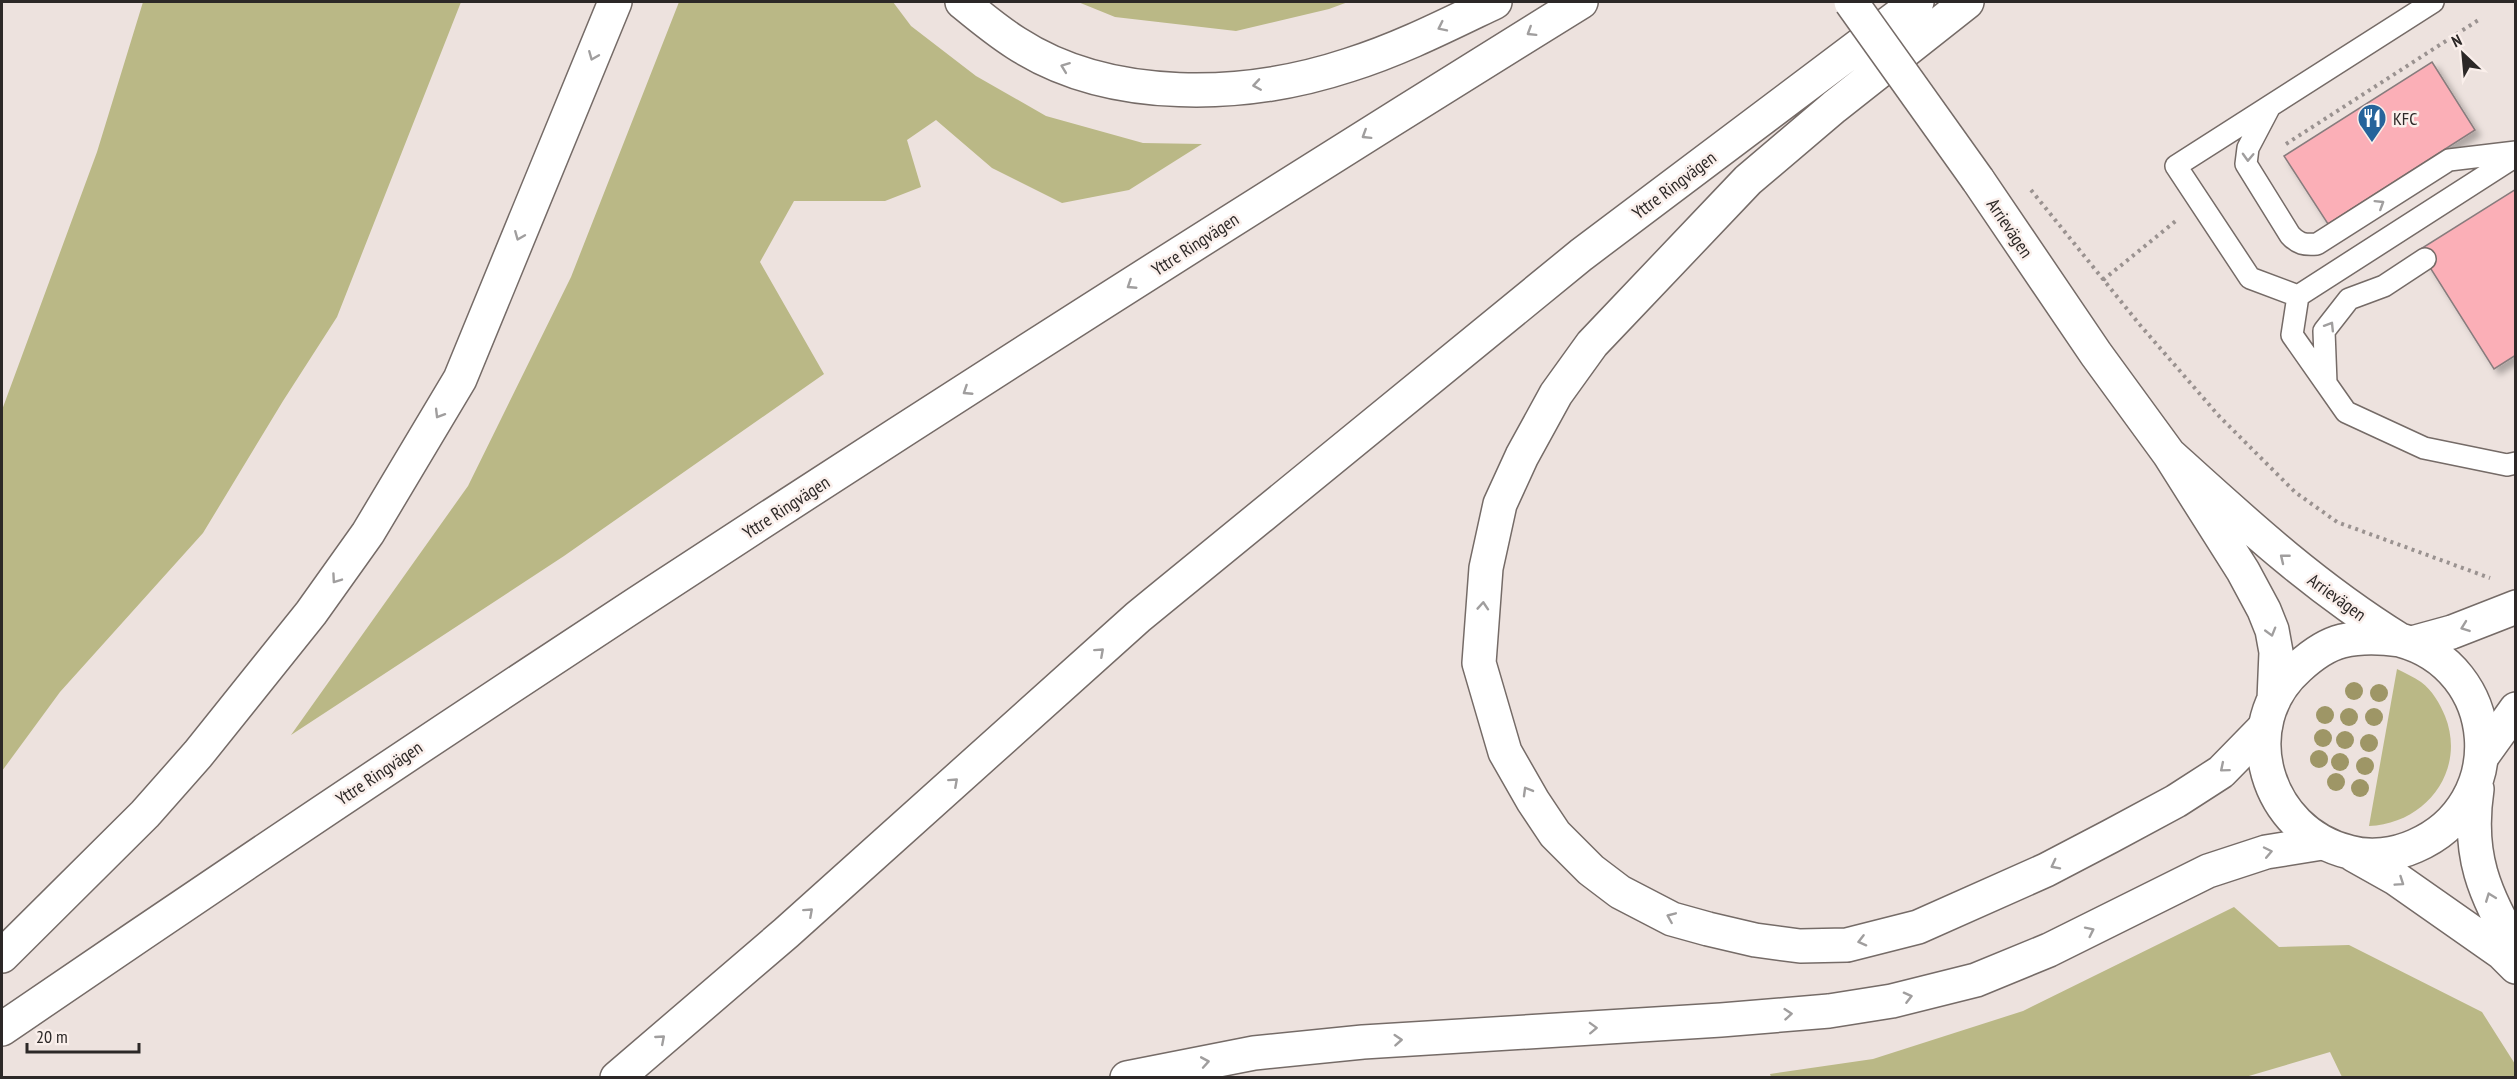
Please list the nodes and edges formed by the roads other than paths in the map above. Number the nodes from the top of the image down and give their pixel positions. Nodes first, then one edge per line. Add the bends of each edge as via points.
1 (615, 2) edge
2 (962, 2) edge
3 (1495, 2) edge
4 (1581, 2) edge
5 (1851, 2) edge
6 (1917, 2) edge
7 (1966, 2) edge
8 (2433, 2) edge
9 (2271, 105) junction
10 (2516, 154) edge
11 (2425, 259) dead end
12 (2298, 296) junction
13 (2326, 383) junction
14 (2169, 454) junction
15 (2516, 463) edge
16 (2516, 607) edge
17 (2406, 641) junction
18 (2516, 709) edge
19 (2269, 714) junction
20 (2481, 765) junction
21 (2336, 848) junction
22 (2516, 949) edge
23 (2, 956) edge
24 (2516, 967) edge
25 (2, 1029) edge
26 (617, 1077) edge
27 (1127, 1077) edge

1 -> 23 main road via 460,380 368,533 311,614 198,754 145,814
3 -> 2 main road via 1414,41 1349,66 1250,86 1194,90 1101,81 1051,62 1016,43
4 -> 25 main road, Yttre Ringvägen via 1320,164 550,659
5 - 14 main road, Arrievägen, bridge
26 -> 6 main road, Yttre Ringvägen via 786,933 1138,617 1581,255
19 -> 7 main road via 2221,772 2176,801 2083,851 1918,927 1847,945 1800,946 1708,930 1672,919 1620,892 1555,834 1505,752 1479,663 1486,568 1500,504 1556,394 1592,344 1748,180
8 - 9 lane
9 -> 10 lane via 2248,148 2246,164 2290,235 2304,245 2317,244 2449,160
9 - 12 lane via 2176,166 2250,278
10 - 12 lane
13 -> 11 lane via 2324,332 2349,299 2384,286
12 - 13 lane via 2292,334
13 - 15 lane via 2346,412 2424,448 2507,465
17 -> 14 main road, Arrievägen via 2359,614 2307,576
14 -> 19 main road, Arrievägen via 2215,525 2272,630 2276,652
16 -> 17 main road via 2452,632
17 - 19 main road via 2370,636 2340,641 2313,655 2290,675
17 - 20 main road, Arrievägen via 2437,656 2458,675 2481,726
18 - 20 main road
19 - 21 main road, Arrievägen via 2264,755 2269,782 2300,827
20 - 21 main road via 2468,801 2430,840 2386,854
22 -> 20 main road via 2496,914 2476,858 2473,817
21 -> 24 main road via 2395,878
27 -> 21 main road via 1254,1053 1363,1042 1732,1019 1892,1001 1976,980 2049,950 2208,871 2266,852

